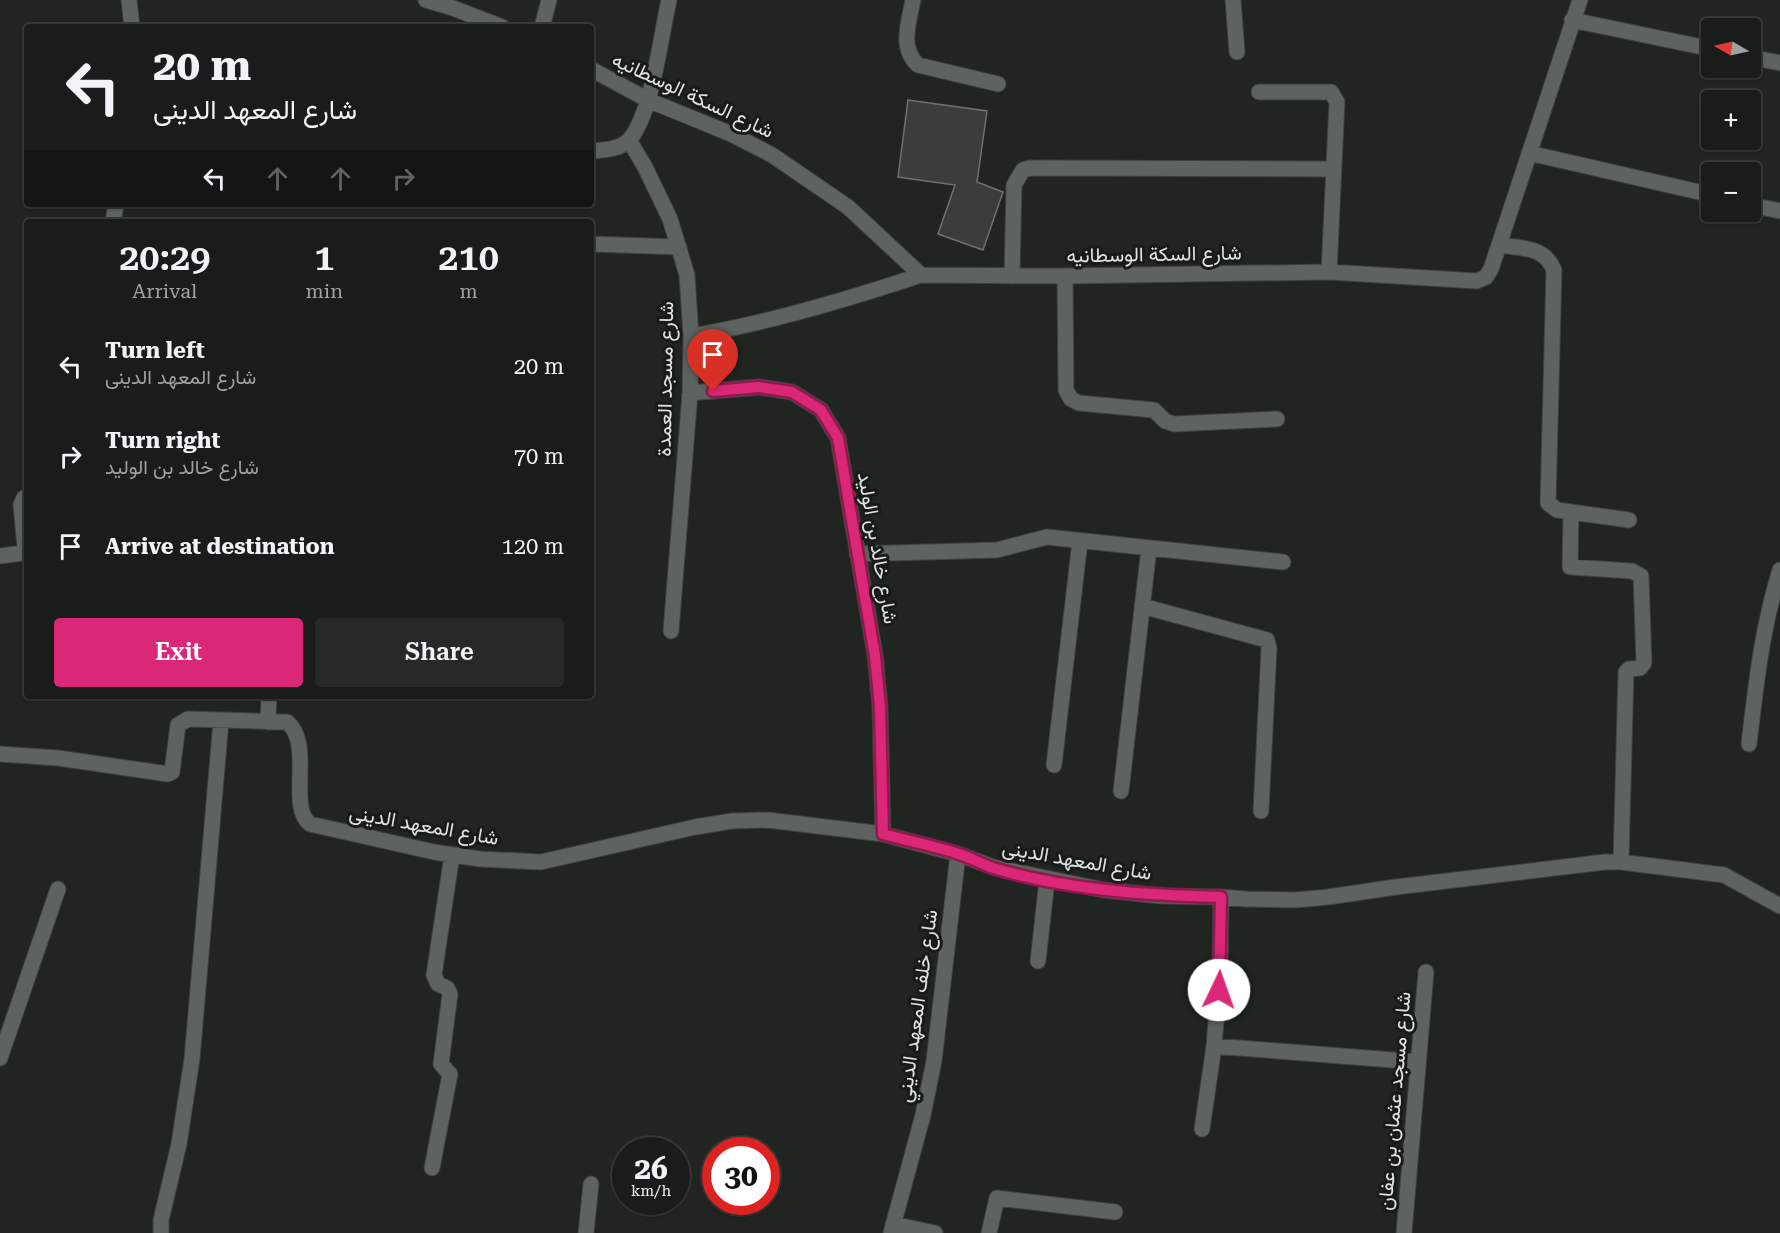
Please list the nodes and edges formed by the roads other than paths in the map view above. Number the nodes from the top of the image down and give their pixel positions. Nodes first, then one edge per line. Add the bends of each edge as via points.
1 (129, 0) edge
2 (426, 0) edge
3 (549, 0) edge
4 (669, 0) edge
5 (913, 0) edge
6 (1233, 0) edge
7 (1580, 0) edge
8 (1572, 20) junction
9 (132, 24) edge
10 (494, 24) edge
11 (543, 24) edge
12 (1701, 47) edge
13 (1237, 52) dead end
14 (1761, 59) edge
15 (1780, 63) edge
16 (594, 71) edge
17 (998, 84) dead end
18 (1259, 92) dead end
19 (648, 100) junction
20 (629, 140) junction
21 (594, 151) edge
22 (1529, 153) junction
23 (1334, 169) junction
24 (1701, 192) edge
25 (1761, 207) edge
26 (1780, 212) edge
27 (594, 244) edge
28 (1500, 245) junction
29 (679, 248) junction
30 (1329, 272) junction
31 (921, 275) junction
32 (1012, 276) junction
33 (1065, 276) junction
34 (691, 336) junction
35 (690, 393) junction
36 (1276, 419) dead end
37 (24, 498) edge
38 (1571, 512) junction
39 (1629, 520) dead end
40 (24, 536) edge
41 (1080, 541) junction
42 (1149, 548) junction
43 (24, 549) edge
44 (857, 554) junction
45 (0, 556) edge
46 (1283, 562) dead end
47 (1780, 570) edge
48 (1142, 606) junction
49 (671, 631) dead end
50 (269, 699) edge
51 (221, 721) junction
52 (268, 722) junction
53 (1749, 744) dead end
54 (0, 753) edge
55 (1054, 765) dead end
56 (1121, 791) dead end
57 (1261, 811) dead end
58 (883, 834) junction
59 (958, 854) junction
60 (453, 855) junction
61 (1621, 862) junction
62 (1047, 880) junction
63 (58, 889) dead end
64 (1221, 897) junction
65 (1780, 906) edge
66 (1038, 961) dead end
67 (1426, 972) dead end
68 (1214, 1046) junction
69 (0, 1058) edge
70 (1418, 1062) junction
71 (1202, 1129) dead end
72 (432, 1168) dead end
73 (591, 1184) dead end
74 (1115, 1212) dead end
75 (892, 1228) edge
76 (161, 1233) edge
77 (586, 1233) edge
78 (935, 1233) edge
79 (989, 1233) edge
80 (1404, 1233) edge

1 - 9 street
2 - 10 street
3 - 11 street
4 - 19 street
5 - 17 street via 906,40 912,60 918,65
6 - 13 street
7 - 8 street, شارع السكة الوسطانيه
8 - 12 street
8 - 22 street, شارع السكة الوسطانيه
14 - 15 street
16 - 19 street, شارع السكة الوسطانيه
18 - 23 street via 1332,92 1337,102
19 - 20 street
19 - 31 street, شارع السكة الوسطانيه via 772,155 848,207
20 - 21 street via 613,149
20 - 29 street, شارع مسجد العمدة via 670,219
22 - 24 street
22 - 28 street, شارع السكة الوسطانيه
23 - 30 street
23 - 32 street via 1023,170 1014,185
25 - 26 street
27 - 29 street
28 - 30 street, شارع السكة الوسطانيه via 1486,277 1477,280
28 - 38 street via 1540,252 1554,270 1548,503 1557,510
29 - 34 street, شارع مسجد العمدة via 687,275
30 - 33 street, شارع السكة الوسطانيه
31 - 32 street, شارع السكة الوسطانيه
31 - 34 street via 832,303
32 - 33 street, شارع السكة الوسطانيه
33 - 36 street via 1066,390 1071,399 1078,403 1154,410 1174,424
34 - 35 street, شارع مسجد العمدة
35 - 44 street, شارع خالد بن الوليد via 759,387 792,392 821,410 838,438
35 - 49 street, شارع مسجد العمدة
37 - 40 street
38 - 39 street
38 - 61 street via 1570,567 1632,571 1641,576 1644,663 1626,672
41 - 42 street
41 - 44 street via 1047,537 997,550
41 - 55 street
42 - 46 street
42 - 48 street
43 - 45 street via 22,553
44 - 58 street, شارع خالد بن الوليد via 880,707
47 - 53 street via 1765,622
48 - 56 street
48 - 57 street via 1267,640
50 - 52 street
51 - 52 street
51 - 54 street via 188,719 178,725 172,772 168,774
51 - 76 street via 192,1059
52 - 60 street, شارع المعهد الدينى via 287,722 297,733 302,813 306,821 314,826
58 - 59 street, شارع المعهد الدينى
58 - 60 street, شارع المعهد الدينى via 768,820 732,821 541,862
59 - 62 street, شارع المعهد الدينى
59 - 75 street, شارع خلف المعهد الديني via 934,1061
60 - 72 street via 434,975 450,994 441,1061 450,1074
61 - 64 street, شارع المعهد الدينى via 1328,897
61 - 65 street, شارع المعهد الدينى via 1724,875
62 - 64 street, شارع المعهد الدينى via 1162,896
62 - 66 street
63 - 69 street
64 - 68 street
67 - 70 street, شارع مسجد عثمان بن عفان
68 - 70 street
68 - 71 street
70 - 80 street, شارع مسجد عثمان بن عفان
73 - 77 street
74 - 79 street via 997,1197
75 - 78 street

